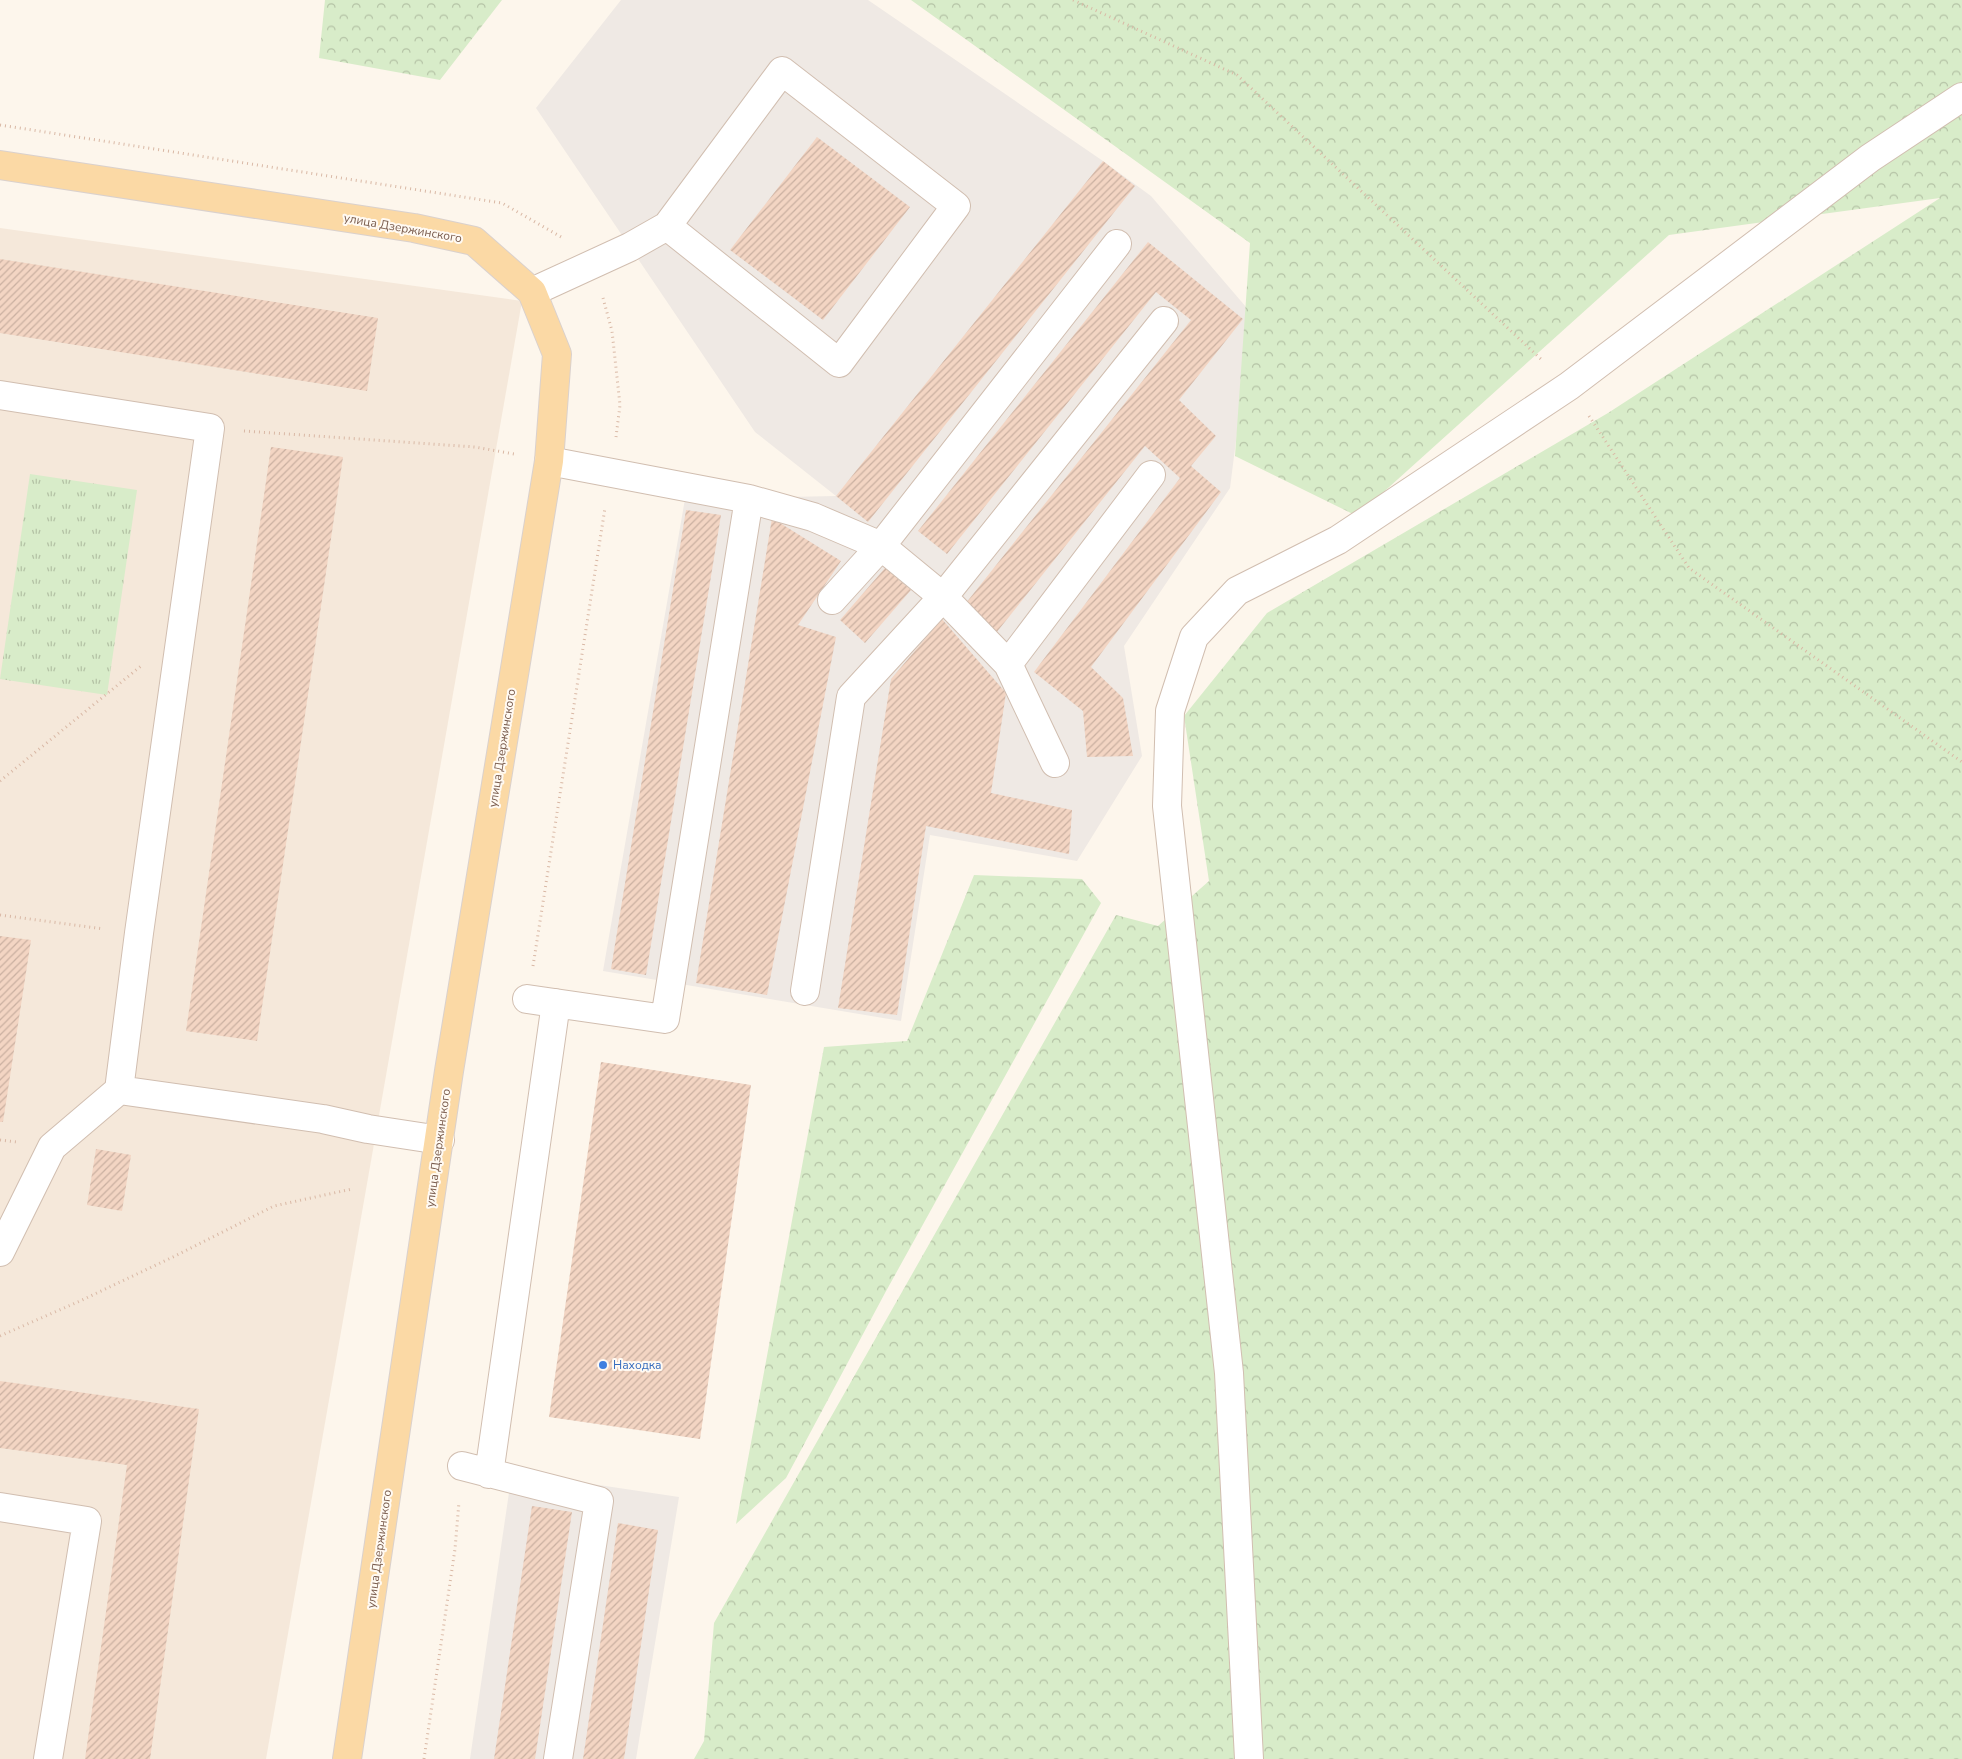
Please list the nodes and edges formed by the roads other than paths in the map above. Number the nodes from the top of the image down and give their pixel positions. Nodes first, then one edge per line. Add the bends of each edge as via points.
1 (1962, 96) edge
2 (0, 165) edge
3 (667, 226) junction
4 (1117, 244) dead end
5 (532, 292) junction
6 (1164, 322) dead end
7 (0, 394) edge
8 (548, 461) junction
9 (1151, 475) dead end
10 (749, 500) junction
11 (881, 546) junction
12 (943, 597) junction
13 (832, 600) dead end
14 (1008, 664) junction
15 (1055, 763) dead end
16 (806, 991) dead end
17 (527, 999) dead end
18 (556, 1003) junction
19 (119, 1090) junction
20 (440, 1140) junction
21 (0, 1252) edge
22 (462, 1466) dead end
23 (489, 1474) junction
24 (0, 1506) edge
25 (48, 1759) edge
26 (347, 1759) edge
27 (558, 1759) edge
28 (1250, 1759) edge

1 - 28 street via 1870,158 1569,386 1338,540 1238,591 1194,637 1170,711 1167,806 1229,1373
2 - 5 main road, улица Дзержинского via 414,228 474,241
3 - 3 street via 782,71 956,206 840,363
3 - 5 street via 630,247
4 - 11 street
5 - 8 main road, улица Дзержинского via 557,354
6 - 12 street
7 - 19 street via 210,428
8 - 10 street
8 - 20 main road, улица Дзержинского
9 - 14 street
10 - 11 street via 813,517
10 - 18 street via 665,1019
11 - 12 street
11 - 13 street
12 - 14 street
12 - 16 street via 851,696
14 - 15 street
17 - 18 street
18 - 23 street
19 - 20 street via 323,1119
19 - 21 street via 52,1147
20 - 26 main road, улица Дзержинского
22 - 23 street
23 - 27 street via 599,1501
24 - 25 street via 87,1521

